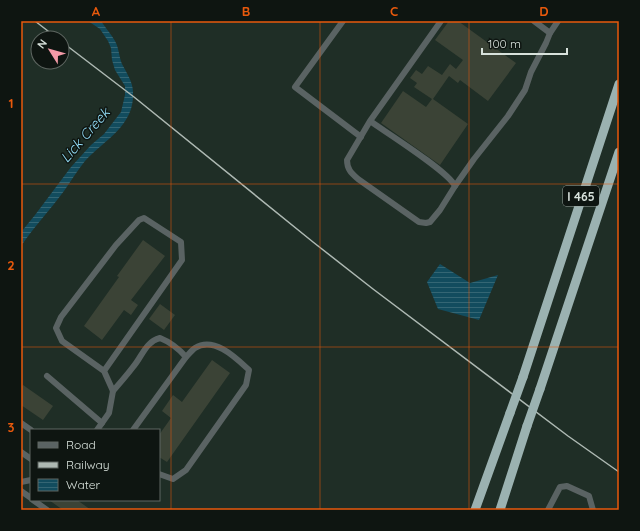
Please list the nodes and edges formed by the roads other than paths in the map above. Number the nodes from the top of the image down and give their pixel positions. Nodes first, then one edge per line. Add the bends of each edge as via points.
1 (343, 21) edge
2 (441, 21) edge
3 (534, 21) edge
4 (558, 21) edge
5 (550, 33) junction
6 (619, 84) edge
7 (370, 121) junction
8 (361, 137) junction
9 (619, 152) edge
10 (455, 186) junction
11 (186, 357) junction
12 (104, 371) junction
13 (47, 376) dead end
14 (113, 391) junction
15 (103, 421) junction
16 (21, 423) edge
17 (30, 429) edge
18 (98, 429) edge
19 (134, 429) edge
20 (160, 474) edge
21 (21, 491) edge
22 (30, 498) edge
23 (35, 501) edge
24 (47, 510) edge
25 (475, 510) edge
26 (500, 510) edge
27 (548, 510) edge
28 (594, 510) edge

1 - 8 street via 295,87
2 - 7 street
3 - 5 street
4 - 5 street
5 - 10 street via 530,72 525,90
6 - 25 highway, I 465, bridge via 510,413
7 - 8 street
7 - 10 street via 439,169
8 - 10 street via 347,160 349,171 419,222 430,222
9 - 26 highway, I 465, bridge
11 - 14 street via 168,341 154,339
11 - 19 street
11 - 20 street via 196,348 209,344 223,350 249,370 246,384 186,470 173,479
12 - 12 street via 182,260 181,242 144,218 139,220 116,245 61,317 56,328 62,341
12 - 14 street
13 - 15 street
14 - 15 street via 109,413
15 - 18 street
16 - 17 street
21 - 22 street
23 - 24 street
27 - 28 street via 560,487 567,486 589,496

